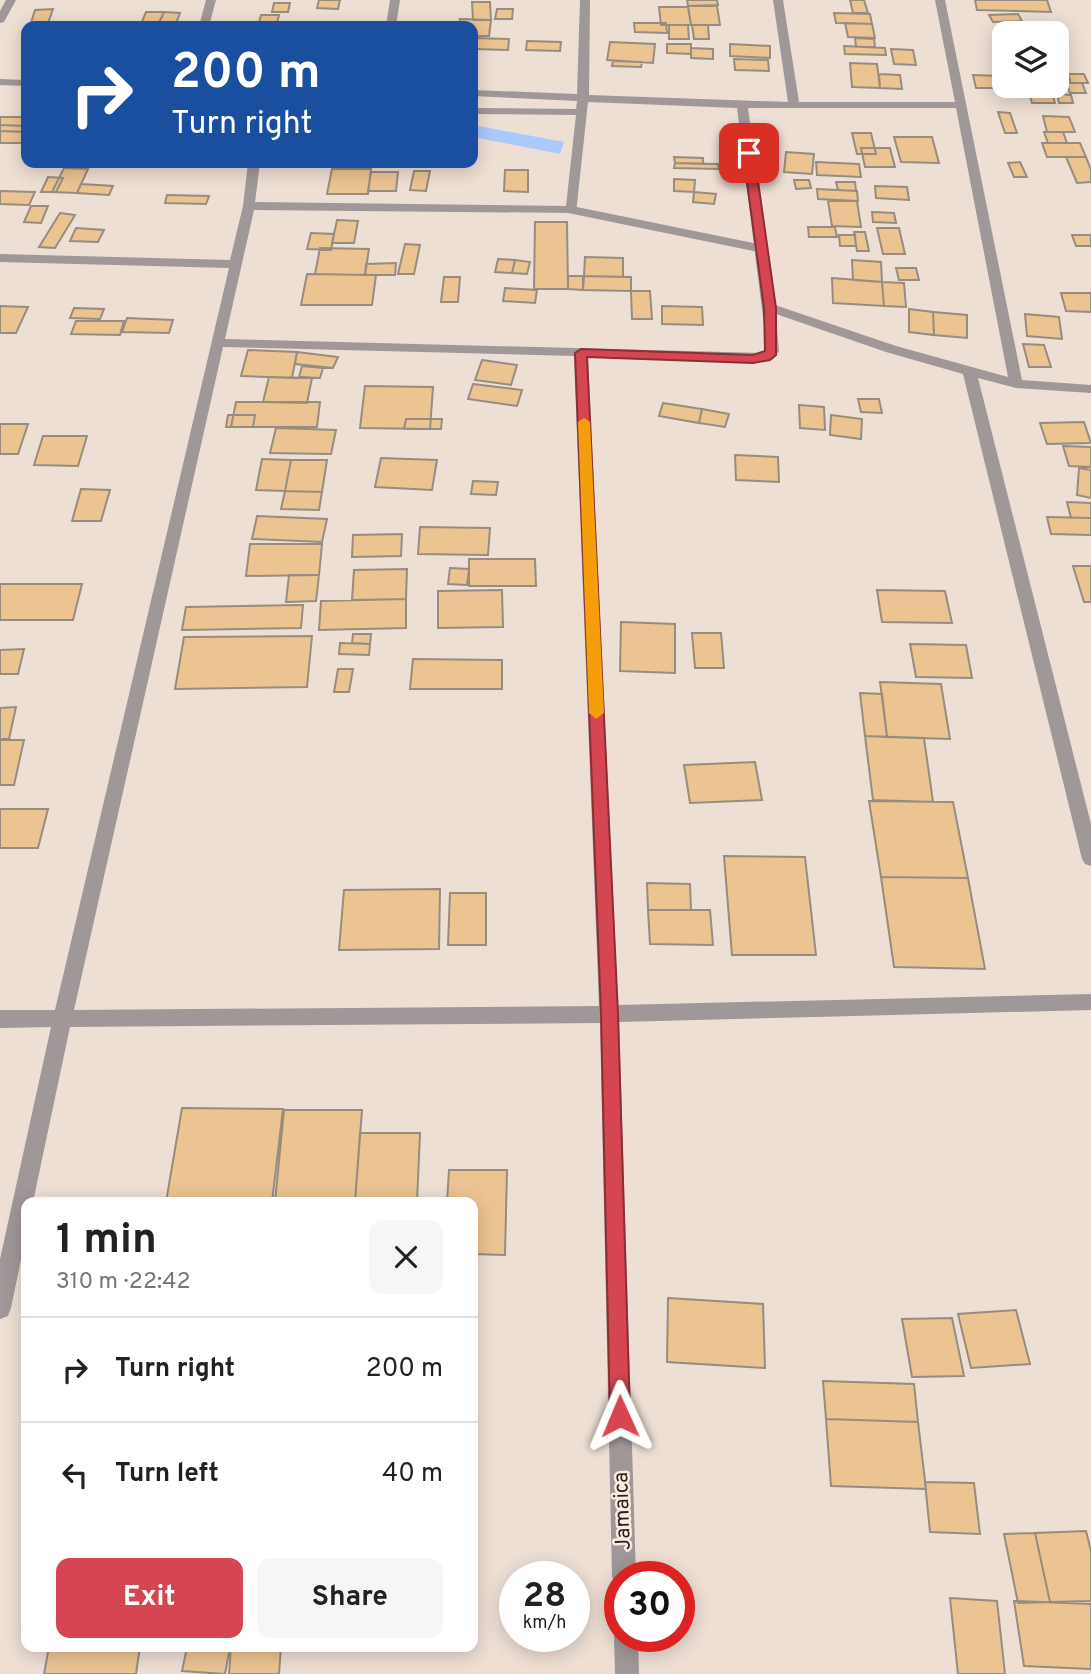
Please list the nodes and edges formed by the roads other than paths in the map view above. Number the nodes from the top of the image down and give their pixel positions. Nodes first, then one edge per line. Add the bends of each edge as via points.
1 (12, 0) edge
2 (211, 0) edge
3 (395, 0) edge
4 (584, 0) edge
5 (778, 0) edge
6 (940, 0) edge
7 (0, 20) edge
8 (205, 21) edge
9 (392, 21) edge
10 (0, 82) edge
11 (21, 83) edge
12 (478, 93) edge
13 (583, 97) junction
14 (742, 105) junction
15 (794, 105) junction
16 (962, 105) junction
17 (478, 111) edge
18 (581, 112) junction
19 (253, 168) edge
20 (249, 206) junction
21 (572, 210) junction
22 (763, 249) junction
23 (0, 258) edge
24 (235, 264) junction
25 (770, 308) junction
26 (217, 343) junction
27 (581, 353) junction
28 (969, 370) junction
29 (1016, 384) junction
30 (1091, 389) edge
31 (1091, 859) edge
32 (1091, 1002) edge
33 (609, 1014) junction
34 (63, 1016) junction
35 (0, 1019) edge
36 (24, 1197) edge
37 (21, 1211) edge
38 (0, 1308) edge
39 (624, 1561) edge
40 (626, 1652) edge
41 (627, 1674) edge

1 - 7 street
2 - 8 street
3 - 9 street
4 - 13 street
5 - 15 street
6 - 16 street
10 - 11 street
12 - 13 street
13 - 14 street
13 - 18 street
14 - 15 street
14 - 22 street
15 - 16 street
16 - 29 street
17 - 18 street
18 - 21 street
19 - 20 street
20 - 21 street
20 - 24 street
21 - 22 street
22 - 25 street
23 - 24 street
24 - 26 street
25 - 27 street via 774,342 766,357
25 - 28 street
26 - 27 street
26 - 34 street
27 - 33 street, Jamaica
28 - 29 street
28 - 31 street
29 - 30 street
32 - 33 street
33 - 34 street
33 - 39 street, Jamaica
34 - 35 street
34 - 36 street
37 - 38 street
40 - 41 street

